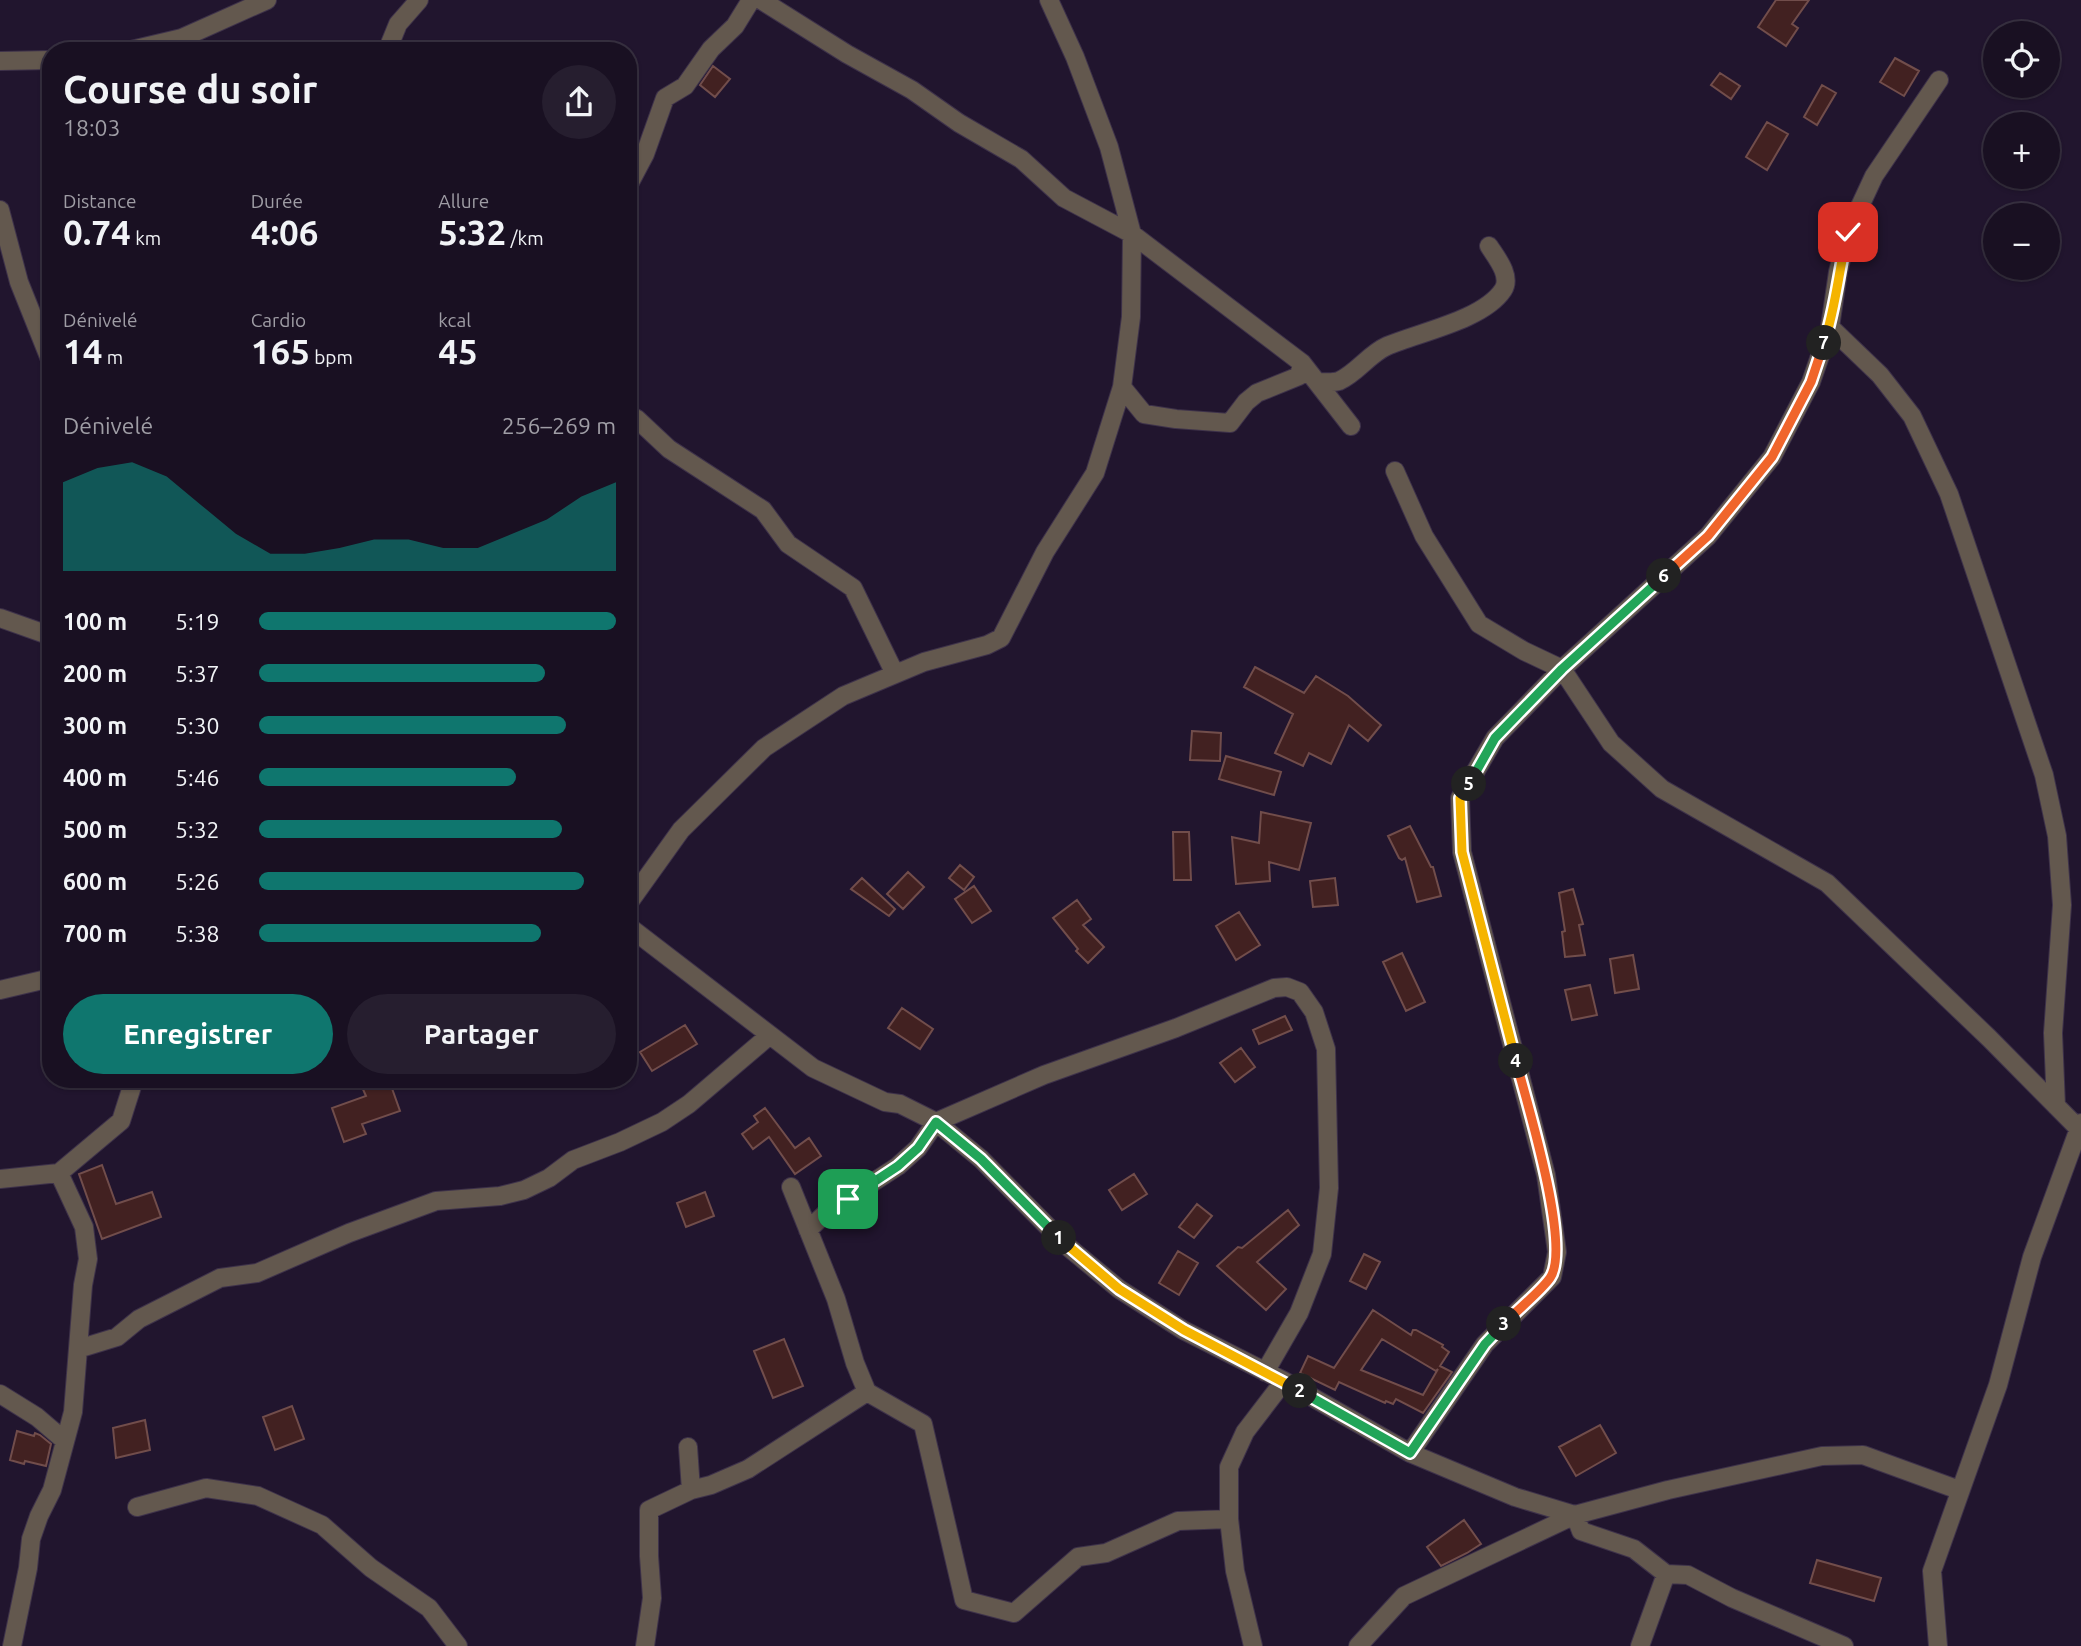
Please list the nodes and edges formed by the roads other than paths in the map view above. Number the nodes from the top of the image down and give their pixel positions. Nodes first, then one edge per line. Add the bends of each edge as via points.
1 (267, 0) edge
2 (419, 0) edge
3 (751, 0) edge
4 (761, 0) edge
5 (1049, 0) edge
6 (165, 42) edge
7 (391, 42) edge
8 (42, 60) edge
9 (0, 61) edge
10 (1939, 80) dead end
11 (637, 170) edge
12 (0, 210) edge
13 (1132, 234) junction
14 (1489, 246) dead end
15 (1829, 327) junction
16 (42, 340) edge
17 (1302, 363) junction
18 (1317, 383) junction
19 (1122, 387) junction
20 (637, 419) edge
21 (1351, 426) dead end
22 (1395, 471) dead end
23 (0, 618) edge
24 (42, 633) edge
25 (1562, 669) junction
26 (895, 674) junction
27 (637, 891) edge
28 (637, 933) edge
29 (42, 980) edge
30 (0, 990) edge
31 (770, 1035) junction
32 (131, 1088) edge
33 (2056, 1106) junction
34 (936, 1122) junction
35 (2080, 1127) edge
36 (59, 1173) junction
37 (0, 1179) edge
38 (791, 1186) dead end
39 (808, 1230) junction
40 (78, 1349) junction
41 (1265, 1372) junction
42 (1284, 1381) junction
43 (867, 1392) junction
44 (0, 1394) edge
45 (65, 1441) junction
46 (688, 1447) dead end
47 (1410, 1453) junction
48 (691, 1490) junction
49 (1959, 1490) junction
50 (137, 1507) dead end
51 (1574, 1515) junction
52 (1229, 1518) junction
53 (1667, 1574) junction
54 (12, 1646) edge
55 (458, 1646) edge
56 (645, 1646) edge
57 (1253, 1646) edge
58 (1358, 1646) edge
59 (1640, 1646) edge
60 (1843, 1646) edge
61 (1938, 1646) edge

1 - 6 street
2 - 7 street via 398,24
3 - 11 street via 685,86 665,98
4 - 13 street via 1021,159 1064,198
5 - 13 street via 1109,147
8 - 9 street
10 - 15 street via 1874,176 1848,232
12 - 16 street via 19,282
13 - 17 street
13 - 19 street via 1131,317
14 - 18 street via 1506,279 1503,289 1488,303 1472,315 1385,347 1338,382
15 - 25 street via 1811,382 1772,457 1708,536
15 - 33 street via 1880,375 1912,416 1949,494 2044,775 2057,836 2062,905 2053,1033
17 - 18 street
17 - 19 street via 1299,376 1256,393 1230,423 1144,414
18 - 21 street
19 - 26 street via 1095,473 1045,552 1001,638
20 - 26 street via 669,449 764,510 788,544 853,588
22 - 25 street via 1424,536 1479,624
23 - 24 street
25 - 33 street via 1611,743 1662,789 1827,883
25 - 47 street via 1495,738 1460,798 1462,852 1546,1175 1557,1252 1552,1277 1485,1344
26 - 27 street via 844,696 764,748 681,830
28 - 31 street
29 - 30 street
31 - 34 street via 813,1068
31 - 40 street via 662,1122 573,1160 524,1190 436,1201 257,1273 220,1278 139,1319 117,1337
32 - 36 street via 121,1121
33 - 35 street
34 - 39 street via 898,1166
34 - 41 street via 1119,1289 1184,1330
34 - 41 street via 1044,1075 1274,988 1300,992 1314,1012 1325,1049 1329,1188 1322,1254 1298,1313
35 - 49 street via 2032,1257 1998,1385
36 - 37 street
36 - 40 street via 84,1227 88,1259
38 - 39 street
39 - 43 street
40 - 45 street via 73,1412
41 - 42 street
42 - 47 street
42 - 52 street via 1245,1432 1229,1467
43 - 48 street via 748,1469
43 - 52 street via 923,1424 964,1600 1014,1613 1078,1557 1106,1553 1178,1521
44 - 45 street
45 - 54 street via 52,1490 31,1539
46 - 48 street
47 - 51 street via 1515,1497
48 - 56 street via 649,1510 652,1598
49 - 51 street via 1863,1455 1822,1456
49 - 61 street via 1932,1571
50 - 55 street via 206,1488 258,1496 322,1525 429,1608
51 - 53 street via 1581,1531 1634,1549
51 - 58 street via 1404,1596
52 - 57 street via 1235,1571
53 - 59 street
53 - 60 street via 1688,1575

